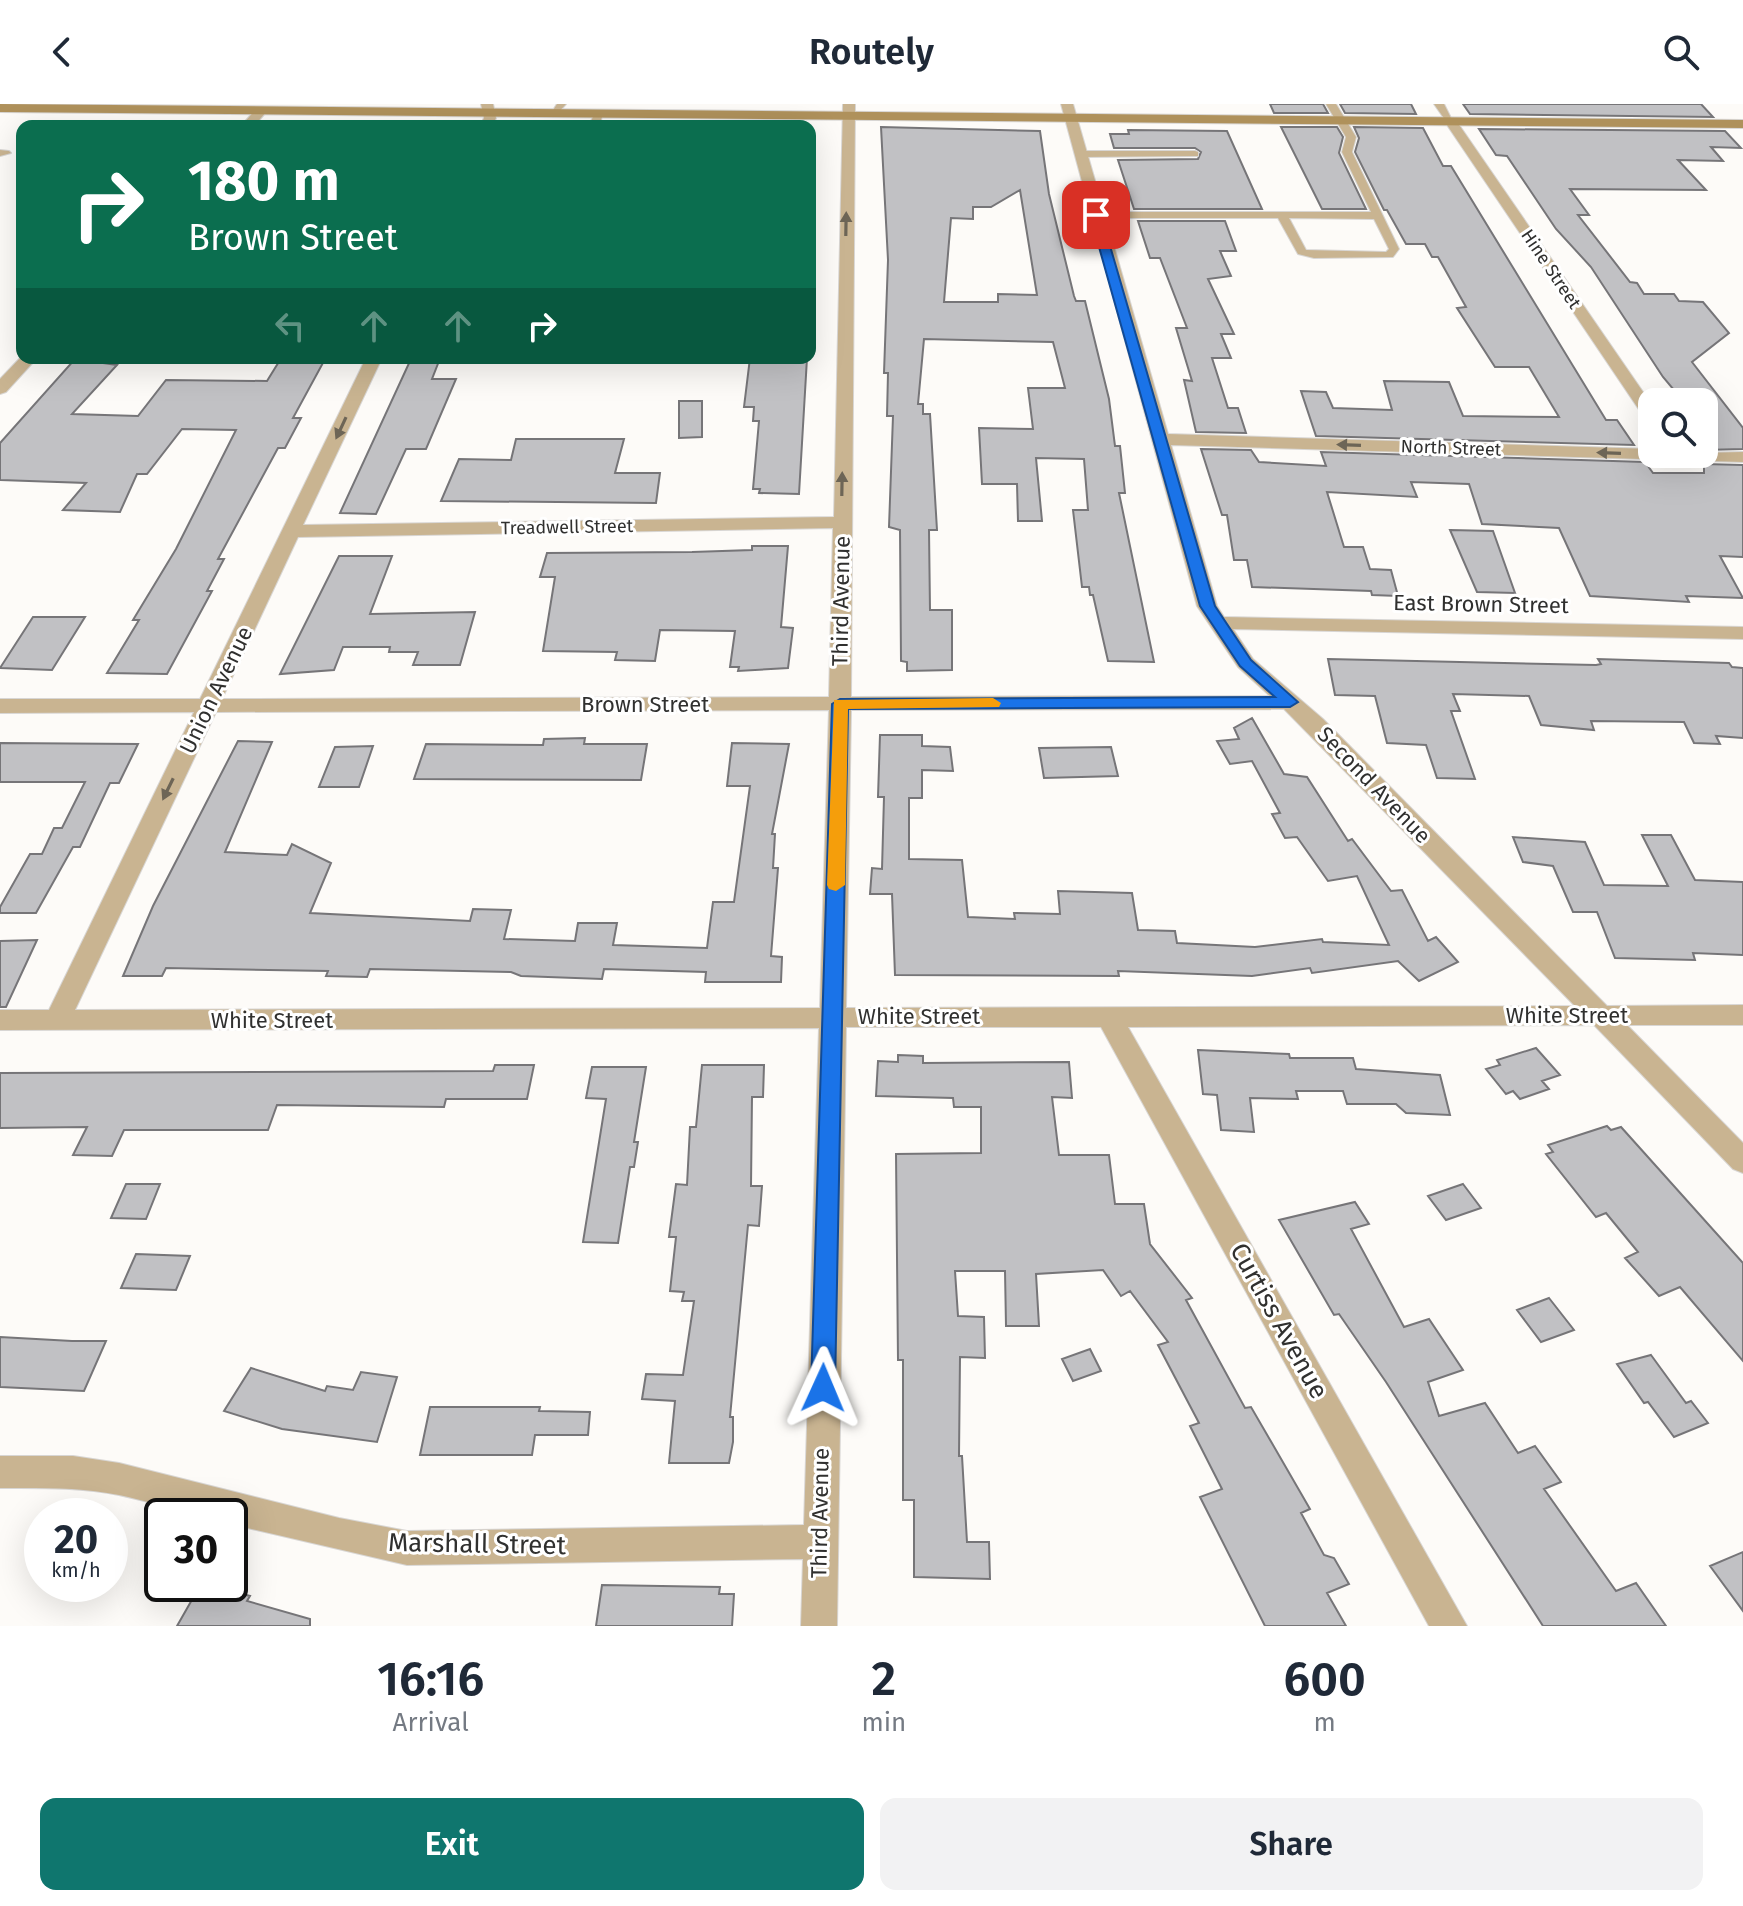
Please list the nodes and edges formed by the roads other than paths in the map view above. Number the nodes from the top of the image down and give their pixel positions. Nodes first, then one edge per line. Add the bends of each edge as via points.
1 (1331, 104) edge
2 (1439, 104) edge
3 (83, 106) edge
4 (165, 107) edge
5 (278, 107) edge
6 (0, 108) edge
7 (488, 108) edge
8 (557, 108) edge
9 (849, 110) edge
10 (261, 111) junction
11 (1069, 111) edge
12 (253, 120) edge
13 (596, 120) edge
14 (1339, 121) junction
15 (1451, 122) junction
16 (1743, 124) edge
17 (1081, 154) junction
18 (1195, 154) dead end
19 (1096, 215) junction
20 (1282, 215) junction
21 (1378, 216) junction
22 (23, 364) edge
23 (371, 364) edge
24 (0, 389) edge
25 (1638, 396) edge
26 (1158, 439) junction
27 (1638, 454) edge
28 (1718, 456) edge
29 (1743, 457) edge
30 (842, 522) junction
31 (292, 531) junction
32 (1217, 623) junction
33 (1743, 633) edge
34 (1290, 702) junction
35 (840, 704) junction
36 (209, 705) junction
37 (0, 706) edge
38 (1108, 1015) junction
39 (1602, 1015) junction
40 (1743, 1015) edge
41 (833, 1017) junction
42 (0, 1020) edge
43 (57, 1021) junction
44 (1743, 1161) edge
45 (0, 1472) edge
46 (819, 1542) junction
47 (819, 1626) edge
48 (1449, 1626) edge

1 - 14 lane
2 - 15 lane
3 - 4 street
3 - 6 street
4 - 10 street
5 - 7 street
5 - 10 street
7 - 8 street
8 - 13 street
9 - 11 street
9 - 13 street
30 -> 9 street, Third Avenue
10 - 12 street
11 - 14 street
11 - 17 street, Second Avenue
14 - 15 street
14 - 21 lane via 1351,137 1347,152
15 - 16 street
15 - 25 street, Hine Street
17 - 18 lane
17 - 19 street, Second Avenue
19 - 20 lane
19 - 26 street, Second Avenue
20 - 21 lane
20 - 21 lane via 1302,252 1389,255 1394,249
22 - 24 street
23 -> 31 street, Union Avenue
27 -> 26 street, North Street
26 - 32 street, Second Avenue via 1207,606
28 - 29 street, North Street
30 - 31 street, Treadwell Street
30 - 35 street, Third Avenue
31 - 36 street, Union Avenue
32 - 33 street, East Brown Street
32 - 34 street, Second Avenue via 1245,663
34 - 35 street, Brown Street
34 - 39 street, Second Avenue
35 - 36 street, Brown Street
35 - 41 street, Third Avenue
36 - 37 street, Brown Street
36 -> 43 street, Union Avenue
38 - 39 street, White Street
38 - 41 street, White Street
38 - 48 street, Curtiss Avenue
39 - 40 street, White Street
39 - 44 street, Second Avenue
41 - 43 street, White Street
41 - 46 street, Third Avenue
42 - 43 street, White Street
45 - 46 street, Marshall Street via 73,1472 119,1479 407,1548
46 - 47 street, Third Avenue

